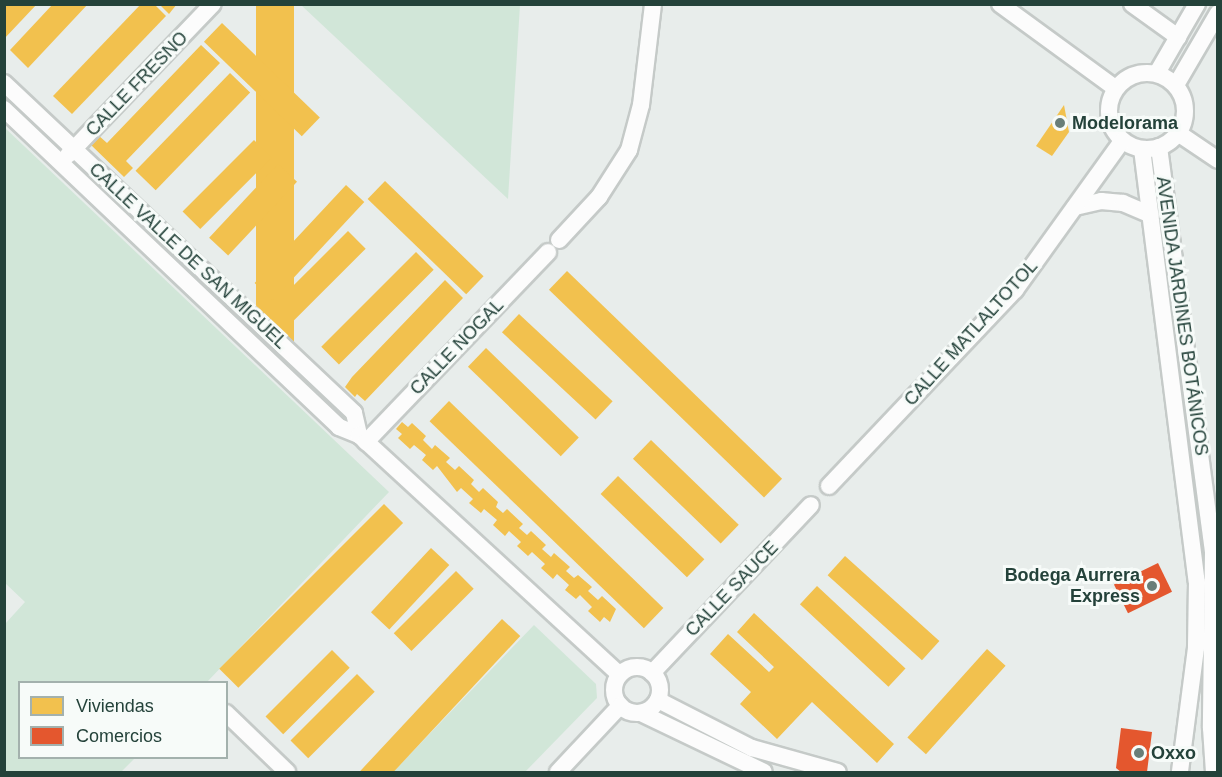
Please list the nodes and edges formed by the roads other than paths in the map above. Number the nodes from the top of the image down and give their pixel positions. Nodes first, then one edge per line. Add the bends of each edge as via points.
1 (213, 4) edge
2 (653, 4) edge
3 (1132, 4) edge
4 (1197, 4) edge
5 (1002, 5) edge
6 (1218, 14) edge
7 (1178, 37) junction
8 (1157, 73) junction
9 (4, 83) edge
10 (1176, 85) junction
11 (1115, 88) junction
12 (4, 109) edge
13 (1178, 133) junction
14 (1122, 141) junction
15 (1150, 148) junction
16 (74, 149) junction
17 (1218, 160) edge
18 (61, 163) junction
19 (1075, 207) junction
20 (1150, 215) junction
21 (363, 438) junction
22 (829, 486) dead end
23 (811, 505) dead end
24 (652, 673) junction
25 (620, 674) junction
26 (658, 700) junction
27 (1190, 702) junction
28 (620, 706) junction
29 (1214, 712) edge
30 (640, 713) junction
31 (228, 715) edge
32 (1185, 740) junction
33 (1212, 748) junction
34 (287, 772) edge
35 (558, 772) edge
36 (764, 772) edge
37 (838, 772) edge
38 (1180, 772) edge
39 (1214, 772) edge

1 - 16 street, CALLE FRESNO
2 - 21 street, CALLE NOGAL via 641,105 629,150 599,197
3 - 7 street
4 - 7 street
5 - 11 street
6 - 10 street
7 - 8 street
8 - 10 street
8 - 11 street via 1134,74
9 - 16 street, CALLE VALLE DE SAN MIGUEL
10 - 13 street via 1184,100 1185,117
11 - 14 street via 1108,106
12 - 18 street, CALLE VALLE DE SAN MIGUEL
13 - 15 street
13 - 17 street
14 - 15 street
14 - 19 street, CALLE MATLALTOTOL
15 - 20 street, AVENIDA JARDINES BOTÁNICOS
15 - 29 street, AVENIDA JARDINES BOTÁNICOS via 1213,553
16 - 18 street, CALLE FRESNO
16 - 21 street, CALLE VALLE DE SAN MIGUEL via 354,413
18 - 21 street, CALLE VALLE DE SAN MIGUEL via 339,427
19 - 20 street via 1101,201 1123,203
19 - 22 street, CALLE MATLALTOTOL via 1015,290
20 - 27 street, AVENIDA JARDINES BOTÁNICOS via 1197,582
21 - 25 street, CALLE VALLE DE SAN MIGUEL
23 - 24 street, CALLE SAUCE
24 - 25 street via 632,668
24 - 26 street via 660,690
25 - 28 street via 614,688
26 - 30 street
26 - 37 street via 752,748
27 - 29 street
27 - 32 street, AVENIDA JARDINES BOTÁNICOS
28 - 30 street
28 - 35 street
29 - 33 street, AVENIDA JARDINES BOTÁNICOS
30 - 36 street
31 - 34 street
32 - 33 street
32 - 38 street, AVENIDA JARDINES BOTÁNICOS
33 - 39 street, AVENIDA JARDINES BOTÁNICOS

